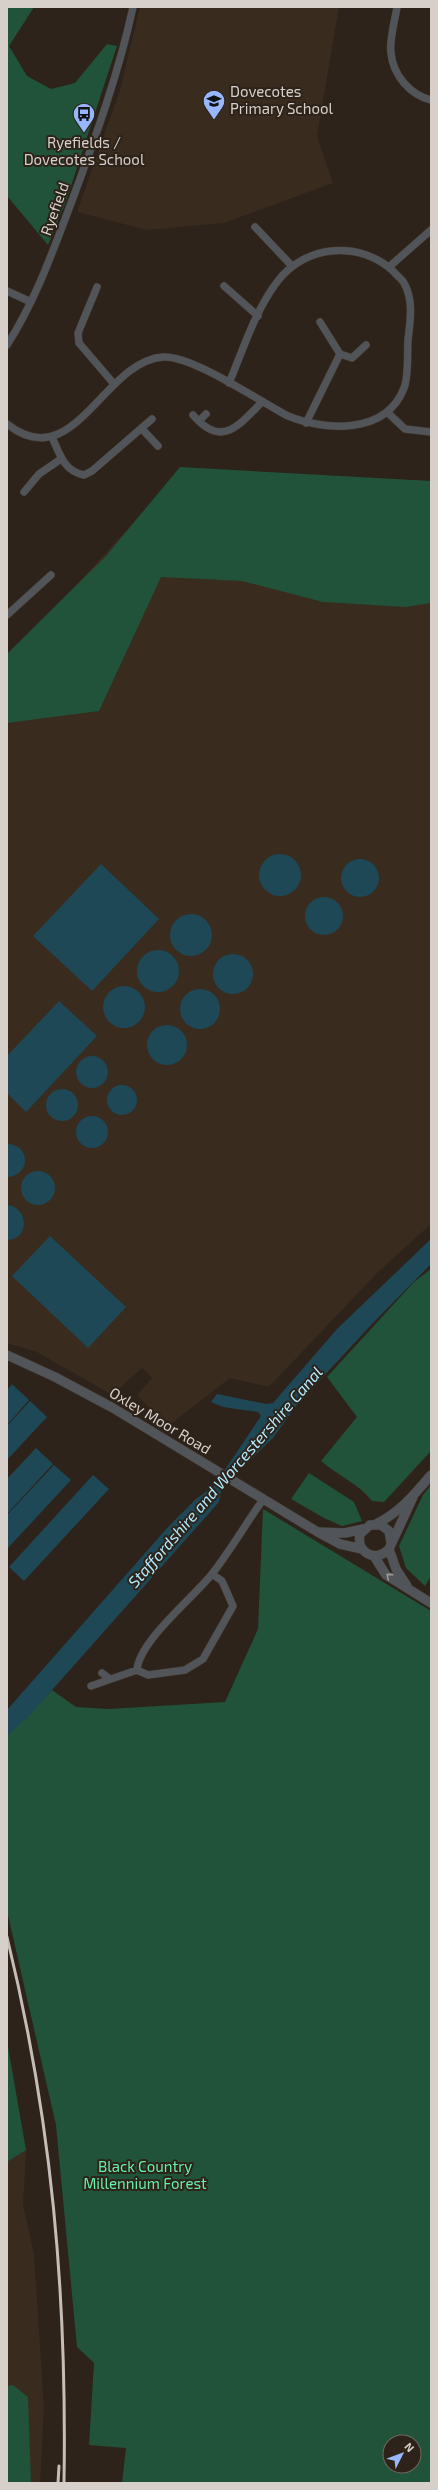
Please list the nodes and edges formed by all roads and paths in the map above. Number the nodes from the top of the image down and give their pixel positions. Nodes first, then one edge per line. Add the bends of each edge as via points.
1 (133, 7) edge
2 (397, 7) edge
3 (431, 100) edge
4 (255, 227) dead end
5 (431, 230) edge
6 (292, 266) junction
7 (389, 267) junction
8 (224, 286) dead end
9 (97, 287) dead end
10 (7, 290) edge
11 (30, 302) junction
12 (258, 316) junction
13 (320, 322) dead end
14 (7, 345) edge
15 (366, 345) dead end
16 (340, 354) junction
17 (229, 383) junction
18 (114, 384) junction
19 (262, 402) junction
20 (387, 412) junction
21 (206, 414) dead end
22 (193, 415) dead end
23 (152, 418) dead end
24 (198, 421) junction
25 (306, 423) junction
26 (7, 424) edge
27 (142, 429) junction
28 (431, 432) edge
29 (52, 437) junction
30 (158, 446) dead end
31 (61, 458) junction
32 (24, 492) dead end
33 (50, 575) dead end
34 (7, 615) edge
35 (7, 1355) edge
36 (431, 1475) edge
37 (413, 1497) junction
38 (262, 1501) junction
39 (376, 1524) junction
40 (363, 1529) junction
41 (316, 1532) junction
42 (390, 1546) junction
43 (362, 1549) junction
44 (374, 1556) junction
45 (212, 1574) junction
46 (408, 1589) junction
47 (431, 1603) edge
48 (137, 1670) junction
49 (102, 1673) dead end
50 (110, 1679) junction
51 (91, 1686) dead end

1 - 11 street, Ryefield via 122,56 76,191
2 - 3 street via 391,52 393,65 410,90 420,98
4 - 6 street
5 - 7 street
6 - 7 street via 319,253 337,250 370,256
6 - 12 street via 277,282
7 - 20 street via 404,283 410,298 411,312 404,387
8 - 12 street
9 - 18 street via 78,333 79,343
10 - 11 street
11 - 14 street, Ryefield
12 - 17 street
13 - 16 street
15 - 16 street via 352,358
16 - 25 street
17 - 18 street via 183,359 162,357 142,362
17 - 19 street
18 - 29 street via 73,426
19 - 24 street via 229,432 212,430
19 - 25 street
20 - 25 street via 374,420 353,425 330,427
20 - 28 street via 405,429
21 - 24 street
22 - 24 street
23 - 27 street
26 - 29 street via 24,433
27 - 30 street
27 - 31 street via 84,475 69,470
29 - 31 street
31 - 32 street via 39,474
33 - 34 street
35 - 38 street, Oxley Moor Road via 68,1384 161,1437
36 - 37 street
37 - 39 street
37 - 42 street
38 - 41 street, Oxley Moor Road
38 - 45 street
39 - 40 street
39 - 42 street via 389,1531
40 - 41 street, Oxley Moor Road via 345,1533
40 - 43 street via 359,1540
41 - 43 street, Oxley Moor Road via 340,1544
42 - 44 street via 382,1555
42 - 46 street via 396,1569
43 - 44 street
46 -> 44 street via 386,1575
45 - 48 street via 154,1636 138,1662
45 - 48 street via 222,1581 233,1606 203,1659 185,1670 148,1675
46 - 47 street
48 - 50 street
49 - 50 street
50 - 51 street

